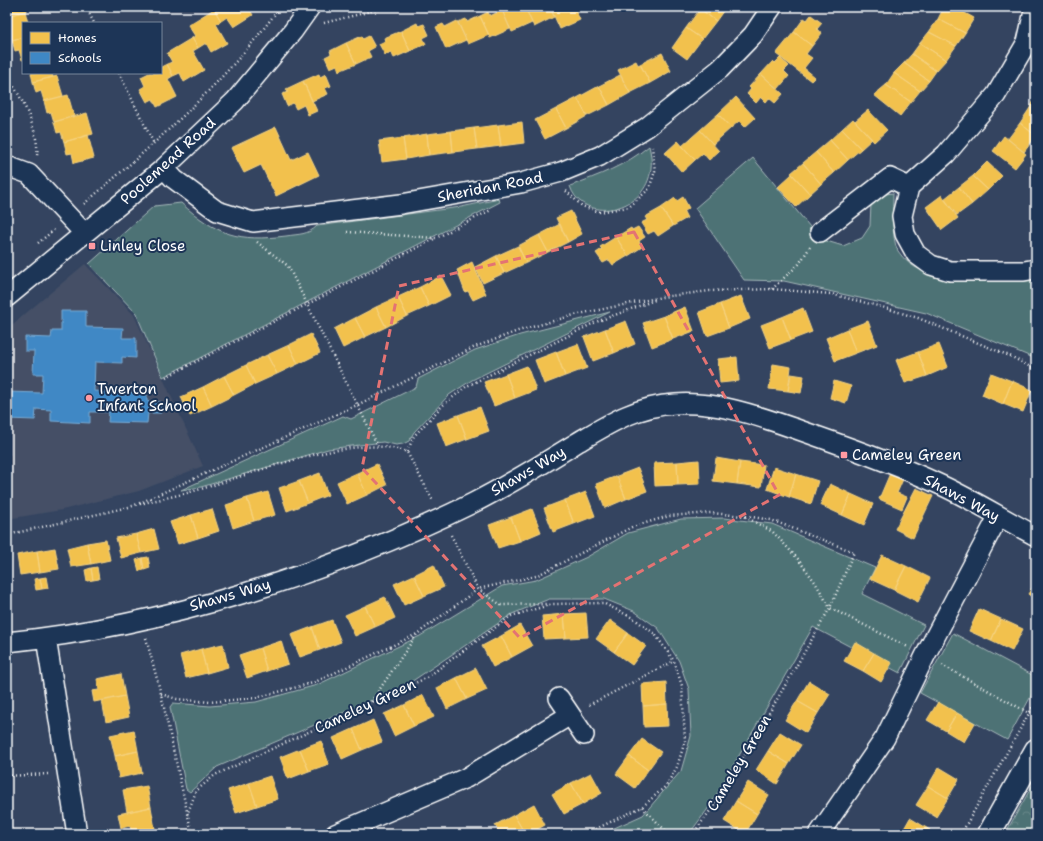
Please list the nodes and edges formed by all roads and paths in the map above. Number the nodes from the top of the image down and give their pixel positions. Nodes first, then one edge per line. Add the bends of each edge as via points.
1 (86, 7) edge
2 (280, 7) edge
3 (310, 7) edge
4 (388, 7) edge
5 (772, 7) edge
6 (1035, 7) edge
7 (94, 22) edge
8 (293, 32) junction
9 (119, 74) edge
10 (7, 77) edge
11 (647, 127) junction
12 (154, 144) junction
13 (7, 166) edge
14 (166, 166) junction
15 (561, 172) junction
16 (29, 174) junction
17 (909, 187) junction
18 (70, 217) junction
19 (820, 232) joint
20 (84, 233) junction
21 (436, 238) dead end
22 (252, 239) dead end
23 (36, 245) dead end
24 (1036, 269) edge
25 (772, 289) junction
26 (7, 297) edge
27 (662, 297) junction
28 (308, 305) junction
29 (1036, 370) edge
30 (166, 377) dead end
31 (357, 405) junction
32 (378, 446) junction
33 (407, 452) junction
34 (132, 506) junction
35 (744, 516) junction
36 (441, 517) junction
37 (998, 517) junction
38 (7, 535) edge
39 (1036, 536) edge
40 (478, 589) junction
41 (553, 604) junction
42 (830, 608) junction
43 (141, 620) junction
44 (417, 634) junction
45 (46, 638) junction
46 (7, 642) edge
47 (925, 656) junction
48 (674, 661) junction
49 (161, 694) junction
50 (559, 698) dead end
51 (1036, 701) edge
52 (368, 706) junction
53 (1029, 713) junction
54 (570, 715) junction
55 (584, 735) dead end
56 (1036, 750) edge
57 (67, 773) junction
58 (7, 776) edge
59 (642, 807) junction
60 (187, 815) junction
61 (342, 832) edge
62 (77, 834) edge
63 (192, 834) edge
64 (585, 834) edge
65 (669, 834) edge
66 (693, 834) edge
67 (819, 834) edge
68 (961, 834) edge
69 (989, 834) edge

1 - 7 path
2 - 12 path via 265,29 214,87
3 - 8 street, Poolemead Road
4 - 8 path
5 - 11 street, Sheridan Road via 753,35 720,69
6 - 17 street via 1027,42 996,94 946,154
8 - 14 street, Poolemead Road via 235,101
9 - 12 path
10 - 16 path via 23,104 38,148 35,165
11 - 15 street, Sheridan Road via 600,156
11 - 15 path via 655,155 655,171 649,189 629,207 600,212 582,206 566,190
12 - 14 path
12 - 18 path
13 - 16 street
14 - 15 street, Sheridan Road via 174,179 217,211 253,222 401,204 520,183
14 - 20 street, Poolemead Road
16 - 18 street
17 - 19 street via 890,178
17 - 24 street via 902,216 905,234 916,254 931,265 950,271
18 - 20 street
18 - 23 path
19 - 25 path via 799,264
20 - 26 street, Poolemead Road
21 - 28 path
22 - 28 path via 288,266
25 - 27 path via 710,291
25 - 29 path via 831,294 918,318 1012,357
27 - 31 path via 574,315 518,331 475,347
27 - 33 path via 596,322 467,386 442,406 414,436
28 - 30 path
28 - 31 path
31 - 32 path
31 - 34 path
32 - 33 path
32 - 34 path via 341,450 289,462
33 - 36 path
34 - 38 path
35 - 40 path, Cameley Green via 711,513 669,516 632,527 536,576
35 - 42 path, Cameley Green via 773,532 798,559
35 - 42 path, Cameley Green via 771,520 854,552
36 - 37 street, Shaws Way via 474,502 614,420 641,410 675,404 711,405 743,411 882,459 946,488
36 - 40 path
36 - 43 street, Shaws Way via 383,543 310,570 214,601
37 - 39 street, Shaws Way
37 - 47 street
40 - 41 path, Cameley Green via 502,605
40 - 44 path, Cameley Green
41 - 48 path, Cameley Green via 603,603 633,618 655,634
41 - 52 path, Cameley Green via 511,616 426,678
42 - 47 path
42 - 66 path, Cameley Green via 721,796
43 - 45 street, Shaws Way
43 - 49 path
44 - 49 path, Cameley Green via 313,683 256,698 210,702 177,699
44 - 52 path
45 - 46 street, Shaws Way
45 - 57 street
47 - 53 path
47 - 67 street via 886,738
48 - 54 path
48 - 59 path, Cameley Green via 682,686 685,741 677,767 666,786
49 - 60 path
50 - 54 street
51 - 53 path
52 - 60 path, Cameley Green via 216,775 196,791
53 - 68 path
54 - 55 street
54 - 61 street via 466,778
56 - 69 street
57 - 58 path
57 - 62 street
59 - 64 path, Cameley Green
59 - 65 path
60 - 63 path

